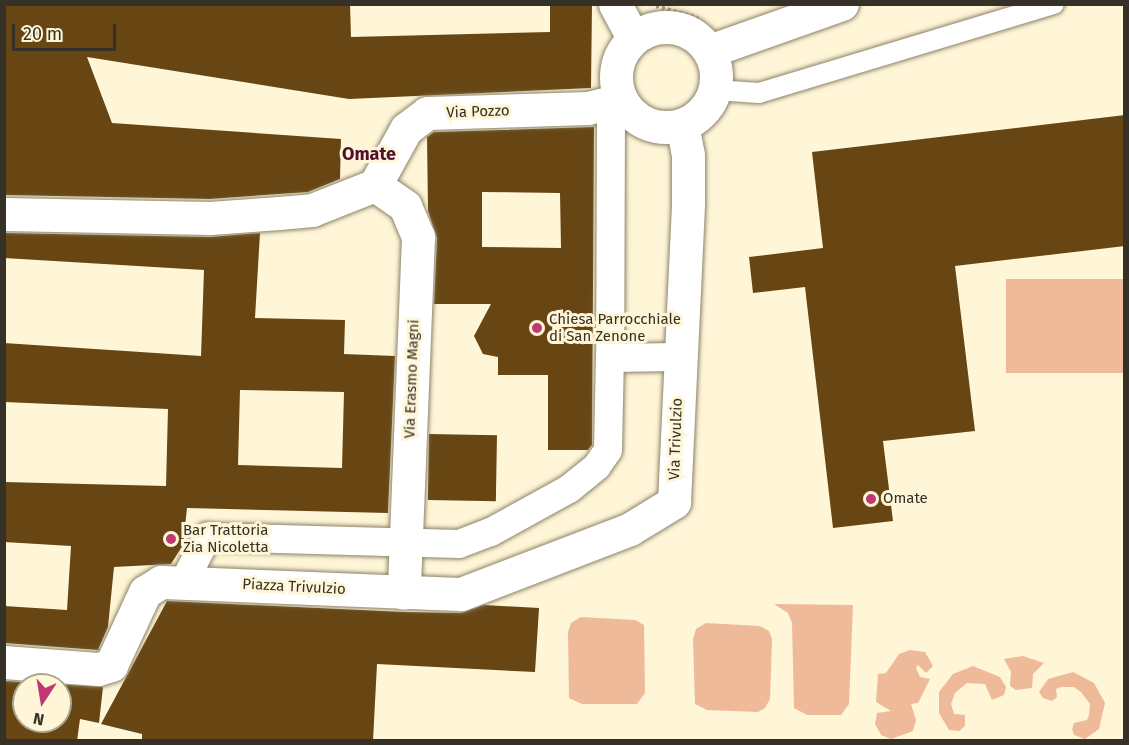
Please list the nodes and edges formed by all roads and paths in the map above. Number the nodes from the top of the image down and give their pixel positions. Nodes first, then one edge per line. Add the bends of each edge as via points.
1 (615, 4) edge
2 (842, 4) edge
3 (1054, 4) edge
4 (681, 19) edge
5 (633, 38) junction
6 (715, 90) junction
7 (613, 102) junction
8 (682, 125) junction
9 (375, 185) junction
10 (4, 214) edge
11 (680, 357) junction
12 (610, 358) junction
13 (406, 544) junction
14 (184, 582) junction
15 (404, 592) junction
16 (4, 662) edge

1 - 5 street
2 - 4 street
3 - 6 lane via 759,93
4 - 5 street
4 - 6 street via 714,62
5 - 7 street via 616,66
6 - 8 street via 705,109
7 - 8 street via 644,123 661,127
7 - 9 street, Via Pozzo via 588,108 427,113 406,129
7 - 12 street
8 - 11 street, Via Trivulzio via 688,155 688,203
9 - 10 street via 312,210 279,213 210,218
9 - 13 street, Via Erasmo Magni via 397,198 411,213 417,231
11 - 12 street
11 - 15 street, Via Trivulzio via 674,502 630,529 461,594
12 - 13 street via 608,450 597,466 569,489 491,532 459,544
13 - 14 street via 207,537
13 - 15 street, Via Erasmo Magni
14 - 15 street, Piazza Trivulzio
14 - 16 street, Piazza Trivulzio via 161,582 145,592 111,665 98,669

